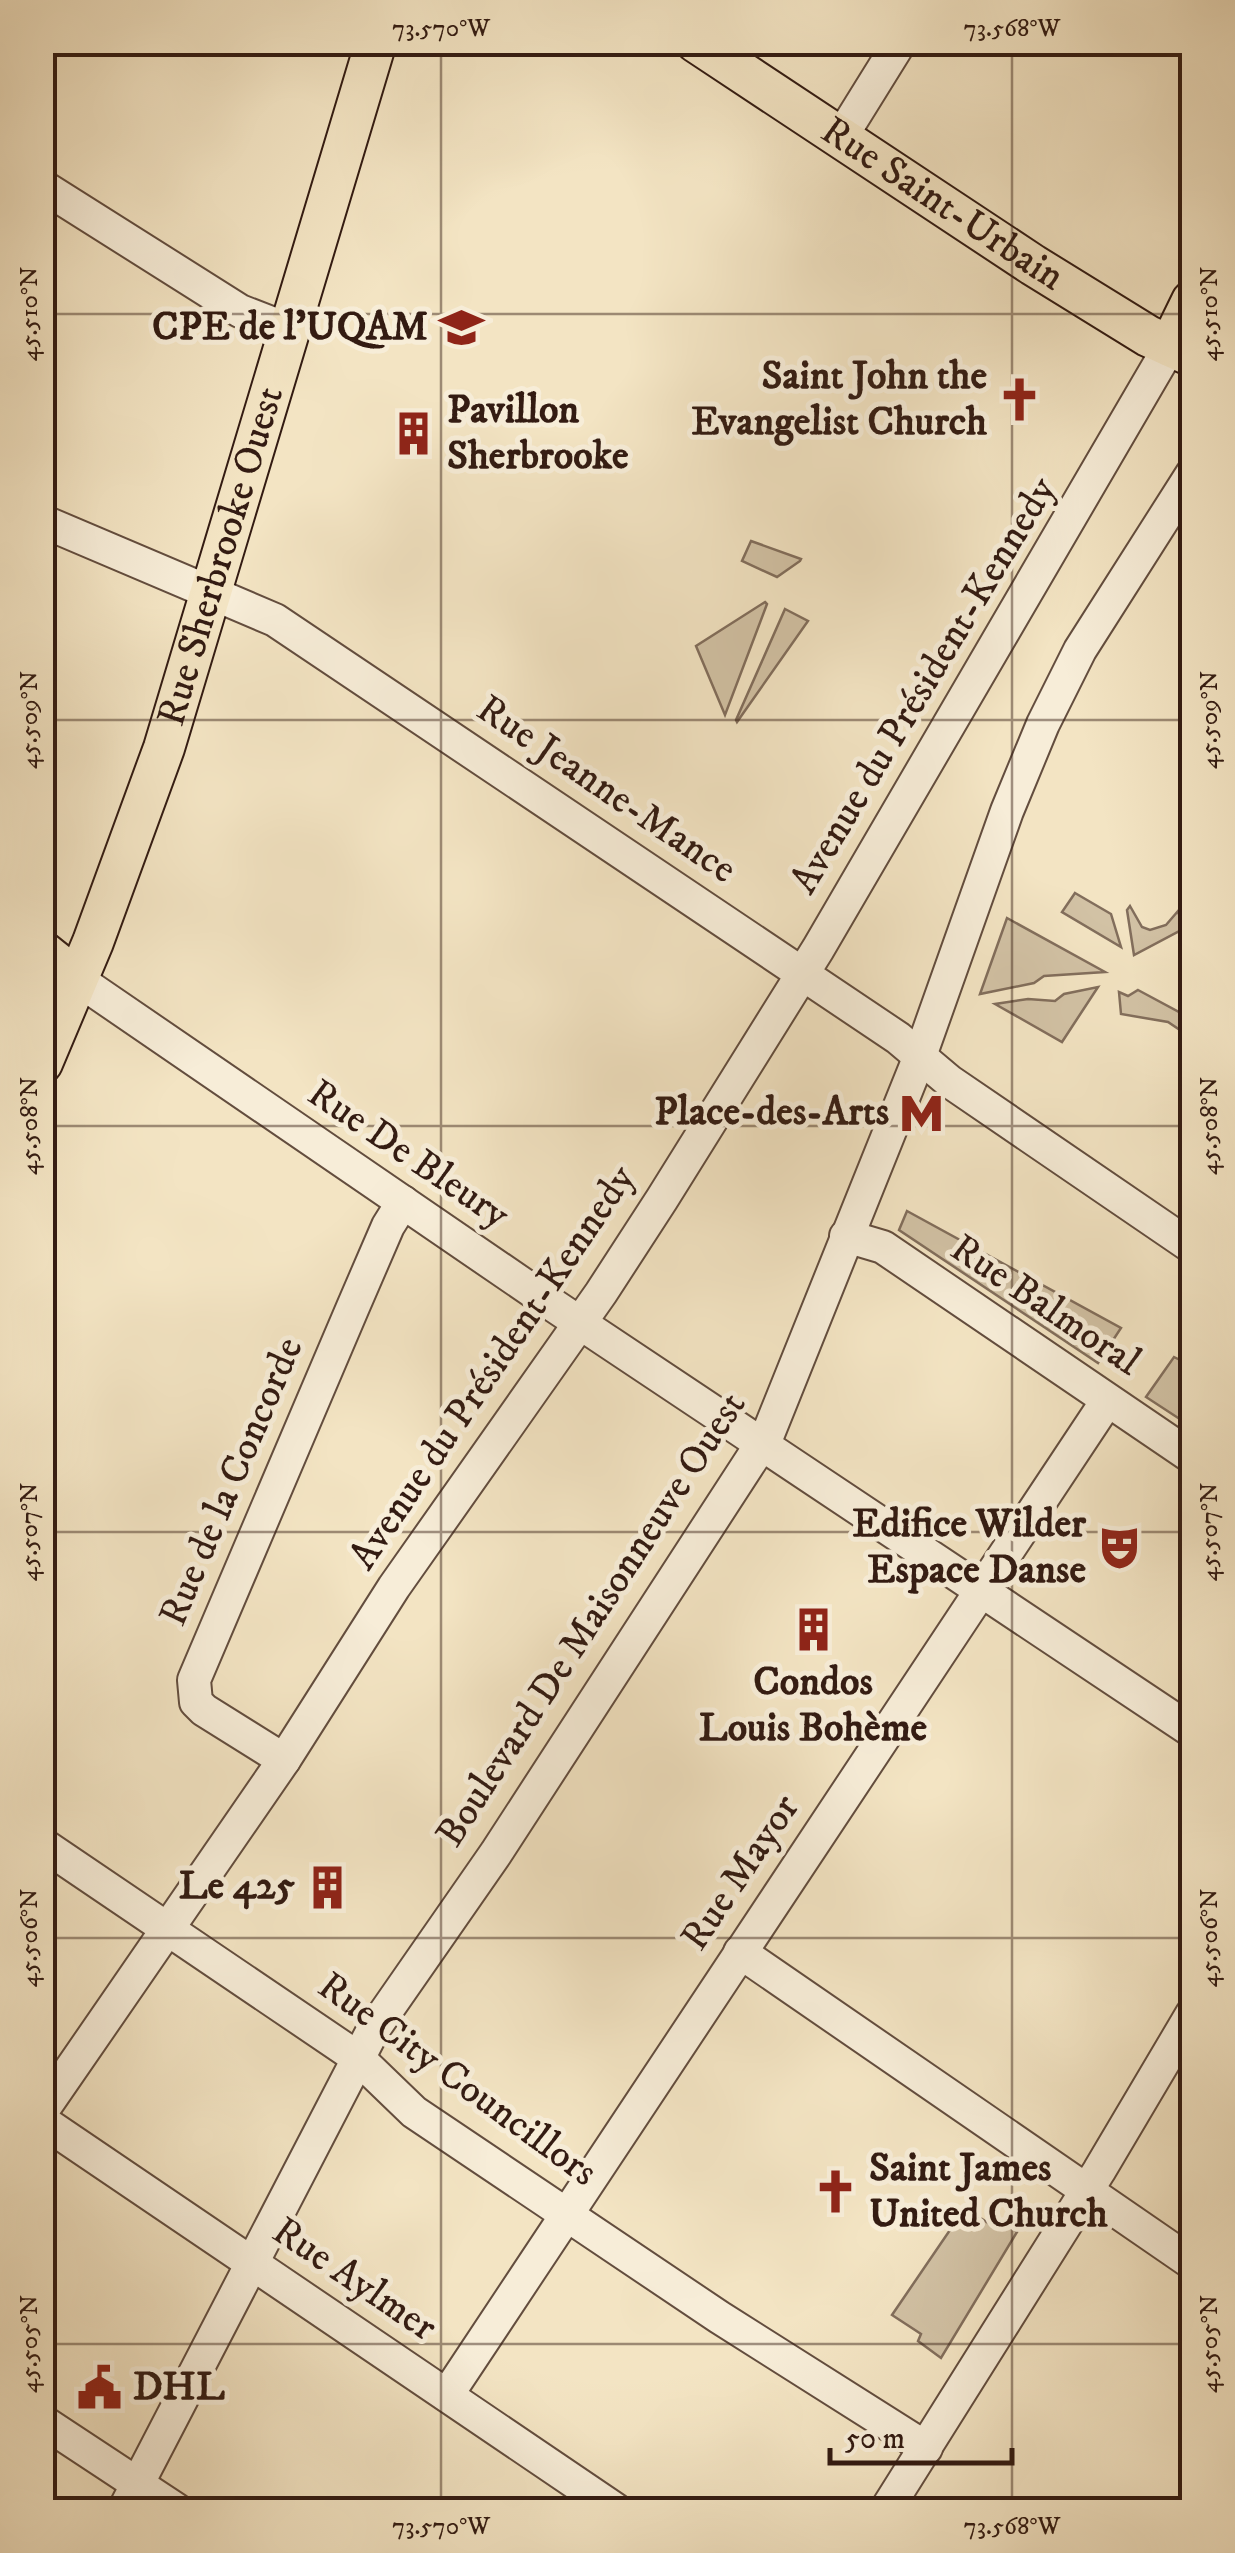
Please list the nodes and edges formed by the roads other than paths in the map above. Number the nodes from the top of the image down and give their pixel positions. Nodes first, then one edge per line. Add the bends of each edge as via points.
1 (376, 42) edge
2 (696, 42) edge
3 (900, 42) edge
4 (841, 137) junction
5 (42, 186) edge
6 (1192, 300) edge
7 (289, 330) junction
8 (1181, 351) edge
9 (1192, 474) edge
10 (42, 521) edge
11 (211, 592) junction
12 (42, 951) edge
13 (803, 973) junction
14 (77, 980) junction
15 (920, 1056) junction
16 (42, 1063) edge
17 (403, 1202) junction
18 (846, 1236) junction
19 (1192, 1247) edge
20 (579, 1323) junction
21 (1107, 1401) junction
22 (762, 1444) junction
23 (1192, 1457) edge
24 (980, 1590) junction
25 (1192, 1732) edge
26 (284, 1760) junction
27 (42, 1844) edge
28 (170, 1930) junction
29 (740, 1952) junction
30 (1192, 2014) edge
31 (358, 2058) junction
32 (42, 2111) edge
33 (42, 2121) edge
34 (1088, 2189) junction
35 (566, 2212) junction
36 (252, 2262) junction
37 (1192, 2262) edge
38 (447, 2394) junction
39 (42, 2421) edge
40 (926, 2448) junction
41 (131, 2498) edge
42 (177, 2510) edge
43 (616, 2510) edge
44 (886, 2510) edge

1 - 7 main road, Rue Sherbrooke Ouest
2 - 4 main road, Rue Saint-Urbain
3 - 4 street
4 - 8 main road, Rue Saint-Urbain via 1033,266
5 - 7 street via 240,311
6 - 8 main road
7 - 11 main road, Rue Sherbrooke Ouest
8 - 13 street, Avenue du Président-Kennedy
9 - 15 street, Boulevard De Maisonneuve Ouest via 1080,650 1043,724
10 - 11 street, Rue Jeanne-Mance
11 - 13 street, Rue Jeanne-Mance via 287,627
11 - 14 main road, Rue Sherbrooke Ouest via 152,781
12 - 14 main road
13 - 15 street, Rue Jeanne-Mance
13 - 20 street, Avenue du Président-Kennedy
14 - 16 main road, Rue Sherbrooke Ouest
14 - 17 street, Rue De Bleury
15 - 18 street, Boulevard De Maisonneuve Ouest
15 - 19 street, Rue Jeanne-Mance
17 - 20 street, Rue De Bleury
17 - 26 street, Rue de la Concorde via 194,1680 196,1702 204,1710
18 - 21 street, Rue Balmoral via 883,1246
18 - 22 street, Boulevard De Maisonneuve Ouest
20 - 22 street, Rue De Bleury
20 - 26 street, Avenue du Président-Kennedy via 405,1571
21 - 23 street, Rue Balmoral
21 - 24 street, Rue Mayor
22 - 24 street, Rue De Bleury
22 - 31 street, Boulevard De Maisonneuve Ouest
24 - 25 street, Rue De Bleury
24 - 29 street, Rue Mayor
26 - 28 street, Avenue du Président-Kennedy
27 - 28 street, Rue City Councillors
28 - 31 street, Rue City Councillors
28 - 32 street, Avenue du Président-Kennedy
29 - 34 street
29 - 35 street, Rue Mayor
30 - 34 street
31 - 35 street, Rue City Councillors via 414,2112
31 - 36 street, Boulevard De Maisonneuve Ouest
33 - 36 street, Rue Aylmer
34 - 37 street
34 - 40 street
35 - 38 street, Rue Mayor
35 - 40 street, Rue City Councillors
36 - 38 street, Rue Aylmer
36 - 41 street, Boulevard De Maisonneuve Ouest
38 - 43 street, Rue Aylmer
39 - 41 street
40 - 44 street
41 - 42 street

